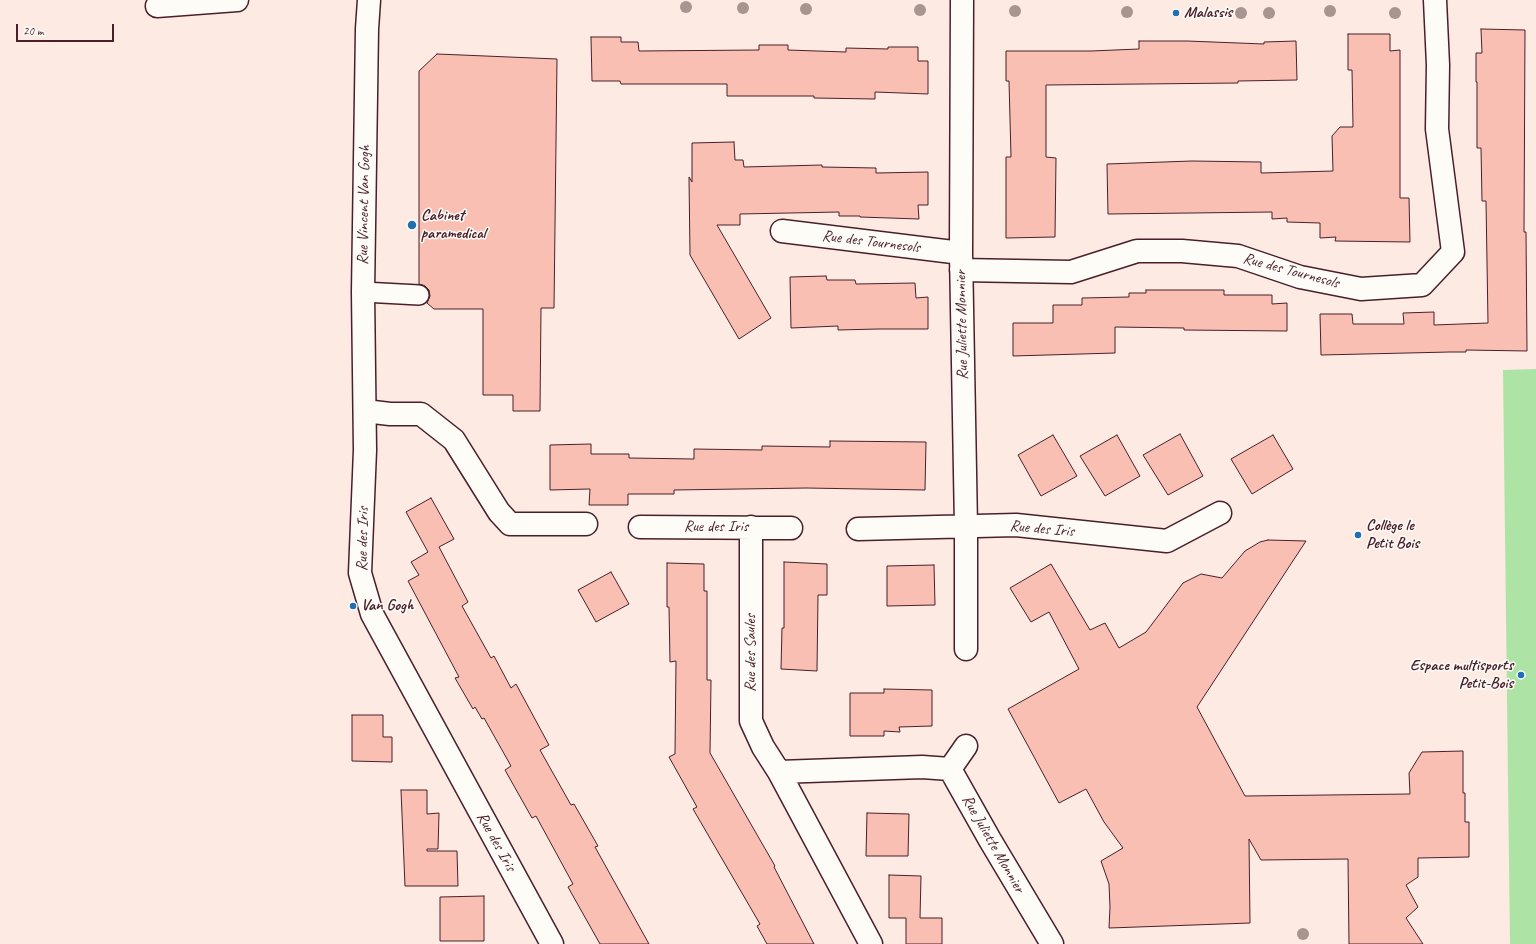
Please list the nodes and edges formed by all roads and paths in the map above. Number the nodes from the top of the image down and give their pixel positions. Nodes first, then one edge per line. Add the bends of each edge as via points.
1 (237, 0) edge
2 (369, 0) edge
3 (962, 0) edge
4 (1435, 0) edge
5 (157, 6) dead end
6 (782, 232) dead end
7 (961, 261) junction
8 (363, 292) junction
9 (419, 296) dead end
10 (365, 411) junction
11 (1220, 513) dead end
12 (586, 524) dead end
13 (966, 526) junction
14 (640, 527) dead end
15 (751, 527) junction
16 (792, 528) dead end
17 (858, 529) dead end
18 (966, 649) dead end
19 (966, 746) dead end
20 (950, 769) junction
21 (779, 772) junction
22 (552, 944) edge
23 (871, 944) edge
24 (1052, 944) edge

1 - 5 street
2 - 8 street, Rue Vincent Van Gogh
3 - 7 street, Rue Juliette Monnier
4 - 7 street, Rue des Tournesols via 1438,65 1436,129 1452,252 1422,285 1361,289 1300,277 1238,256 1182,251 1137,251 1071,272
6 - 7 street, Rue des Tournesols
7 - 13 street, Rue Juliette Monnier
8 - 9 lane
8 - 10 street, Rue Vincent Van Gogh
10 - 12 street via 421,414 454,440 499,512 510,524
10 - 22 street, Rue des Iris via 366,450 360,573 372,614
11 - 13 street, Rue des Iris via 1167,541 1016,525
13 - 17 street, Rue des Iris
13 - 18 street, Rue Juliette Monnier
14 - 15 street, Rue des Iris
15 - 16 street, Rue des Iris
15 - 21 street, Rue des Saules via 751,721
19 - 20 street
20 - 21 street via 922,767
20 - 24 street, Rue Juliette Monnier
21 - 23 street, Rue des Saules

